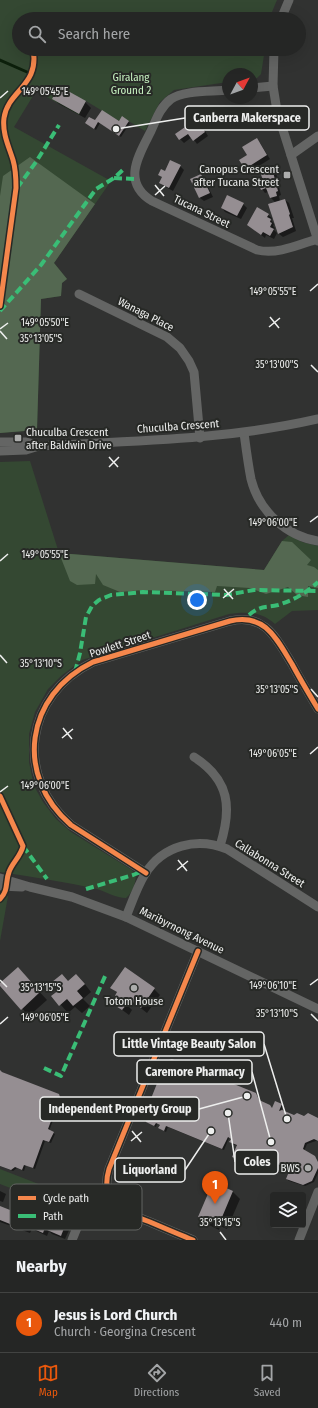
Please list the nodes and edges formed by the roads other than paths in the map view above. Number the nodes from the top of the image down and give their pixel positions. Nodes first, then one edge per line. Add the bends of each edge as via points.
1 (289, 0) edge
2 (284, 12) edge
3 (274, 56) edge
4 (273, 86) junction
5 (258, 87) edge
6 (222, 91) edge
7 (318, 136) edge
8 (291, 155) junction
9 (318, 240) edge
10 (79, 294) dead end
11 (318, 419) edge
12 (244, 433) junction
13 (200, 438) junction
14 (0, 442) edge
15 (39, 446) junction
16 (0, 451) edge
17 (318, 542) edge
18 (318, 709) edge
19 (194, 757) dead end
20 (220, 846) junction
21 (146, 873) junction
22 (0, 878) edge
23 (0, 886) edge
24 (30, 887) junction
25 (318, 907) edge
26 (126, 916) junction
27 (198, 951) junction
28 (318, 1009) edge
29 (108, 1184) edge
30 (318, 1192) edge
31 (142, 1219) edge
32 (76, 1230) edge
33 (72, 1240) edge
34 (193, 1240) edge
35 (298, 1240) edge

1 - 2 street
3 - 4 street
4 - 5 street
4 - 8 street via 277,111
6 - 9 street, Tucana Street via 181,95 171,99 163,107 136,162 135,175 140,190 152,201 257,250 276,252
7 - 8 street
8 - 9 street
10 - 13 street, Wanaga Place via 167,337 180,348 194,372
11 - 12 street, Chuculba Crescent
12 - 13 street, Chuculba Crescent
12 - 17 street via 251,479 263,505 275,520 290,531
13 - 15 street, Chuculba Crescent
14 - 15 street, Chuculba Crescent via 26,442
15 - 16 street, Chuculba Crescent via 26,450
18 - 21 street, Powlett Street via 274,635 259,624 242,619 98,660 61,684 48,700 37,728 34,747 41,786 54,808 71,825
19 - 20 street via 217,778 224,793 227,817
20 - 21 street, Callabonna Street via 197,843 175,848 162,856
20 - 25 street, Callabonna Street
21 - 26 street, Callabonna Street
22 - 24 street, Maribyrnong Avenue
23 - 24 street, Maribyrnong Avenue
24 - 26 street, Maribyrnong Avenue via 72,897
26 - 27 street, Maribyrnong Avenue
27 - 28 street, Maribyrnong Avenue
27 - 29 street via 109,1169
30 - 35 street
31 - 34 street
32 - 33 street

